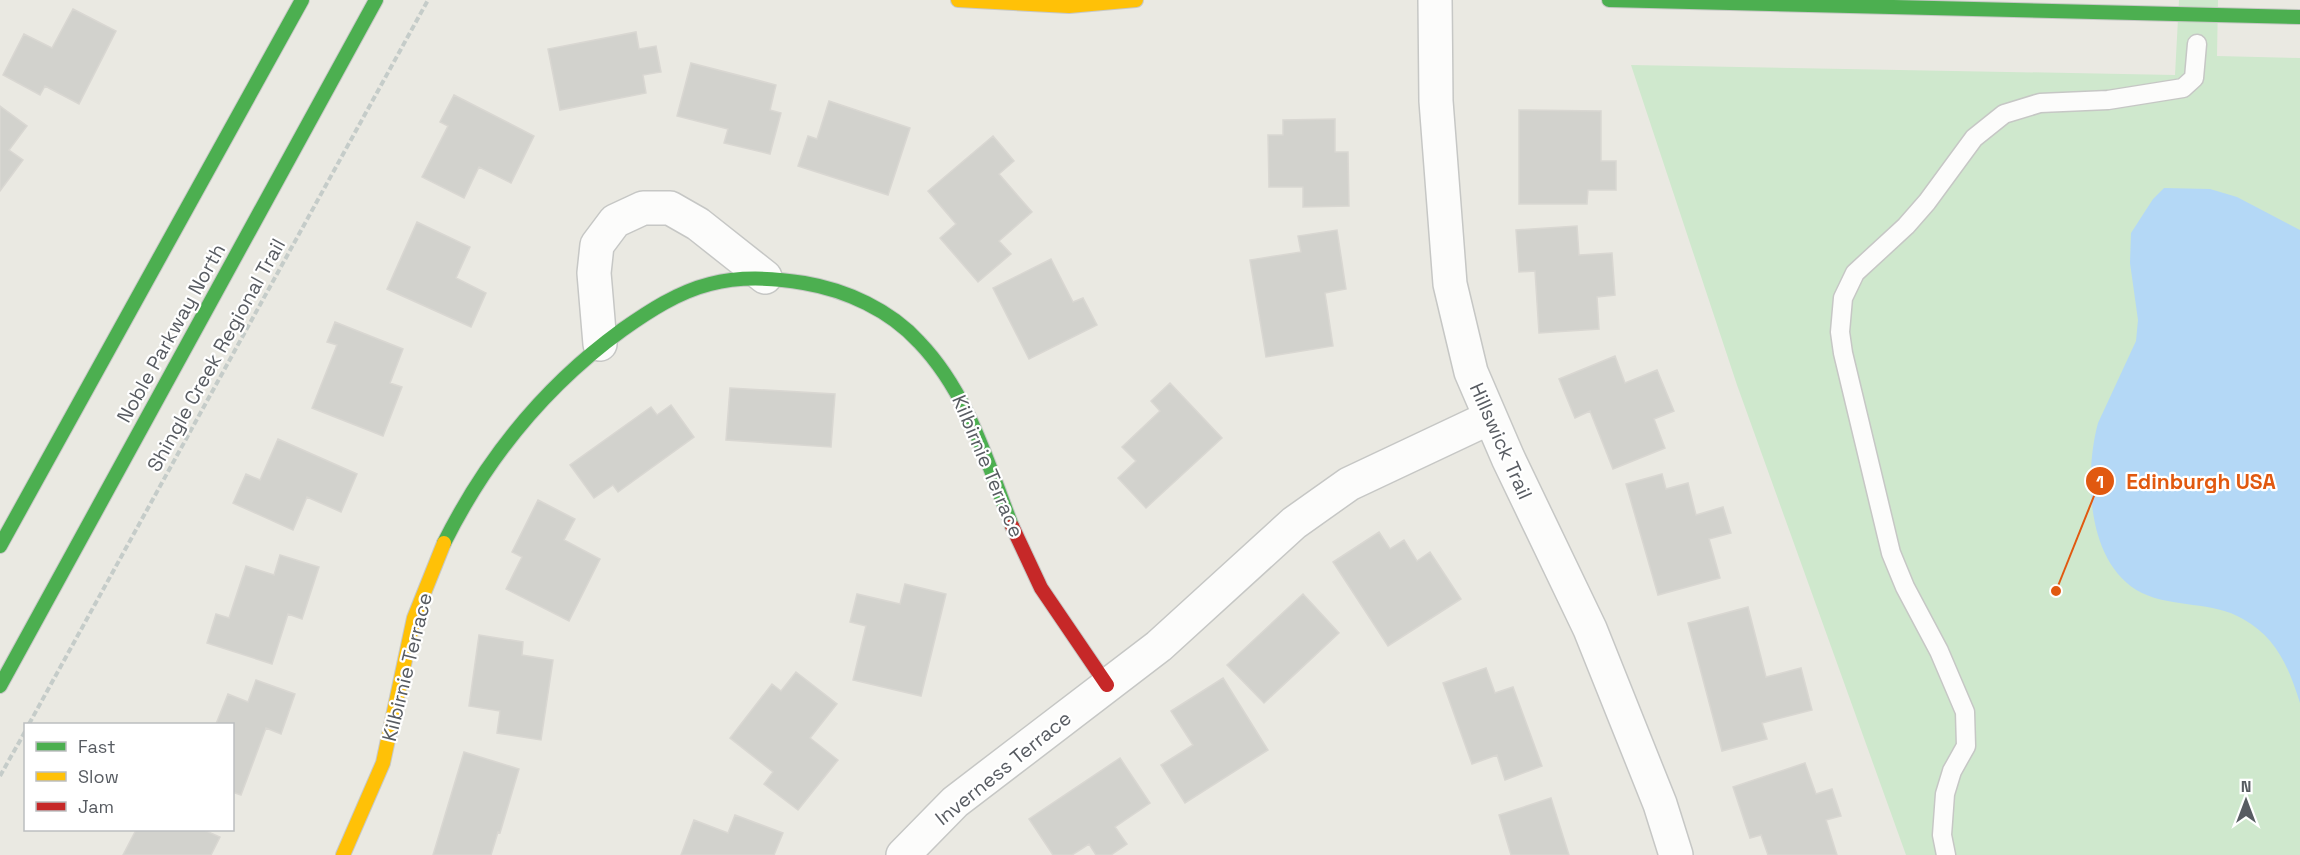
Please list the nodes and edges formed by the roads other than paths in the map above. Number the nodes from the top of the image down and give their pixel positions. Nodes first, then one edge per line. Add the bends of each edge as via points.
1 (302, 0) edge
2 (376, 0) edge
3 (958, 0) edge
4 (1136, 0) edge
5 (1435, 0) edge
6 (1609, 0) edge
7 (2300, 17) edge
8 (2198, 44) dead end
9 (765, 277) junction
10 (600, 344) junction
11 (1489, 418) junction
12 (0, 546) edge
13 (1107, 685) junction
14 (0, 686) edge
15 (343, 855) edge
16 (903, 855) edge
17 (1676, 855) edge
18 (1946, 855) edge

1 - 12 street
2 - 14 street, Noble Parkway North
3 - 4 street via 1006,5 1103,6
5 - 11 street, Hillswick Trail via 1436,101 1450,284 1471,372
6 - 7 street
8 - 18 lane via 2194,78 2183,88 2108,100 2040,102 2004,114 1974,138 1928,202 1855,273 1843,298 1843,353 1891,553 1940,651 1965,712 1966,746 1945,794 1942,835
9 - 10 street, Kilbirnie Terrace via 728,280 679,293
9 - 10 street via 698,224 670,208 643,208 615,221 597,245 594,273
9 - 13 street, Kilbirnie Terrace via 829,288 878,307 918,340 951,379 979,437 1034,575
10 - 15 street, Kilbirnie Terrace via 548,392 496,454 453,526 420,601 386,752 362,819
11 - 13 street via 1349,484 1294,523 1202,609
11 - 17 street, Hillswick Trail via 1590,629 1660,804
13 - 16 street, Inverness Terrace via 955,802

